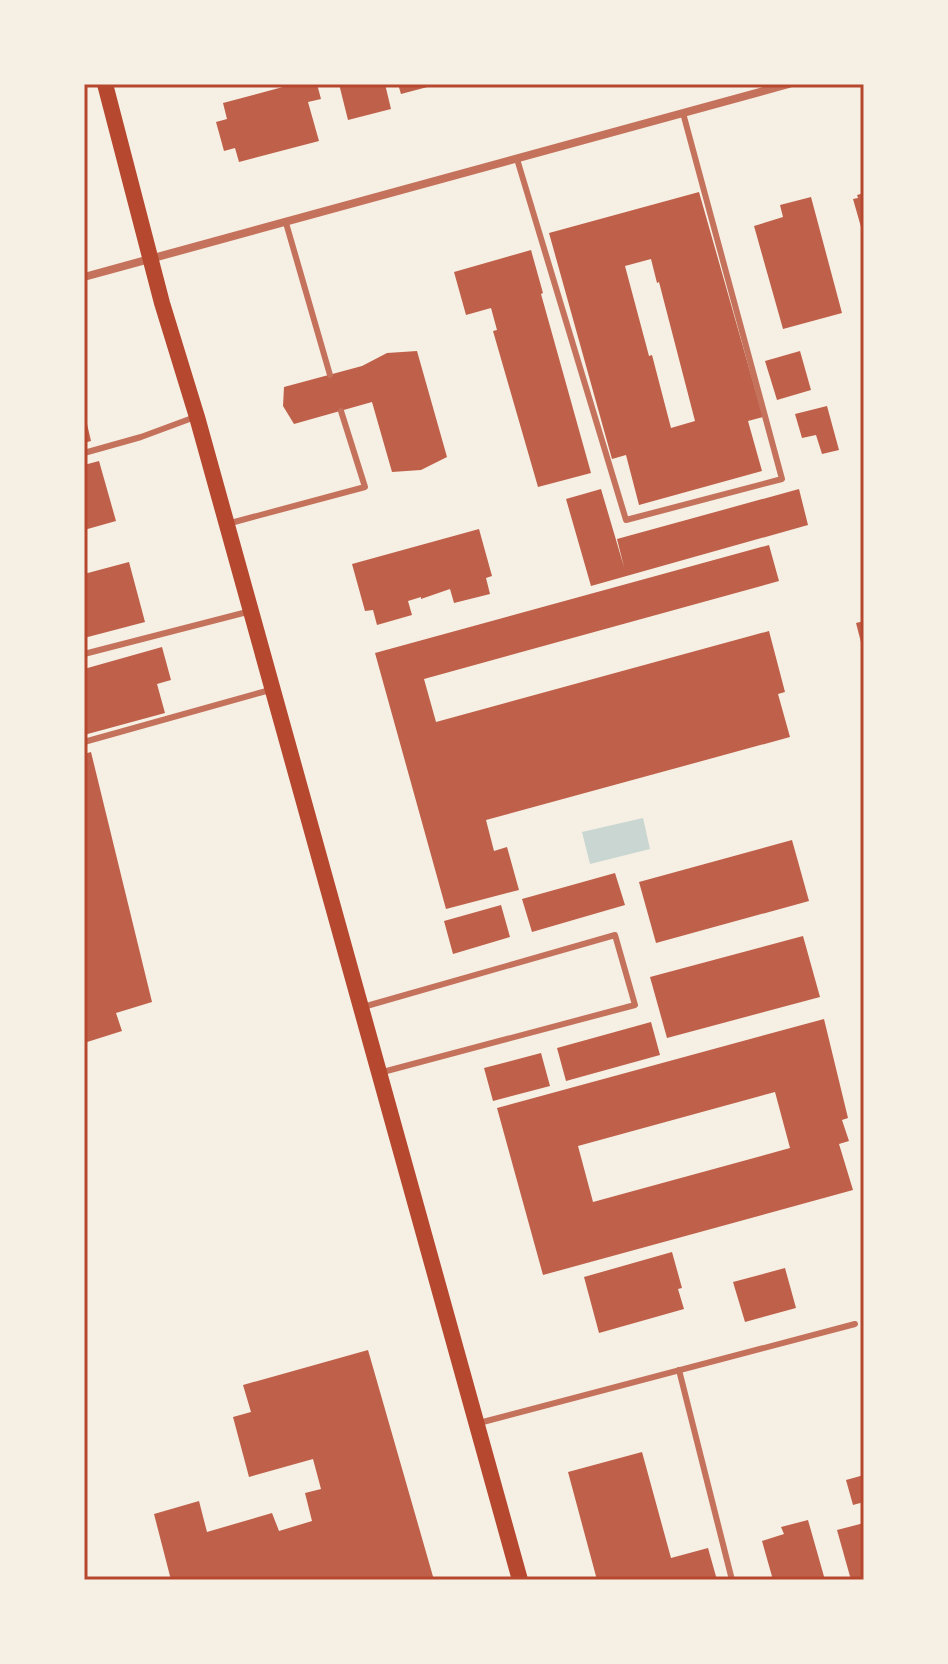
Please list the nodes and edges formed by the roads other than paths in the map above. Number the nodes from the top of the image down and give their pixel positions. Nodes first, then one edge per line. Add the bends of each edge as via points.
1 (105, 84) edge
2 (789, 84) edge
3 (683, 113) junction
4 (517, 159) junction
5 (286, 223) junction
6 (152, 260) junction
7 (84, 277) edge
8 (330, 375) dead end
9 (341, 411) dead end
10 (197, 417) junction
11 (84, 453) edge
12 (227, 524) junction
13 (251, 611) junction
14 (84, 654) edge
15 (273, 689) junction
16 (84, 742) edge
17 (361, 1007) junction
18 (379, 1073) junction
19 (855, 1324) dead end
20 (679, 1370) junction
21 (475, 1424) junction
22 (520, 1580) edge
23 (732, 1580) edge

1 - 6 main road
2 - 3 street
3 - 4 street
3 - 4 lane via 782,479 626,520
4 - 5 street
5 - 6 street
5 - 8 lane
6 - 7 street
6 - 10 main road
9 - 12 lane via 365,487
10 - 11 lane
10 - 12 main road
12 - 13 main road
13 - 14 lane
13 - 15 main road
15 - 16 lane
15 - 17 main road
17 - 18 main road
17 - 18 lane via 615,935 635,1005
18 - 21 main road
19 - 20 lane
20 - 21 lane
20 - 23 lane
21 - 22 main road

